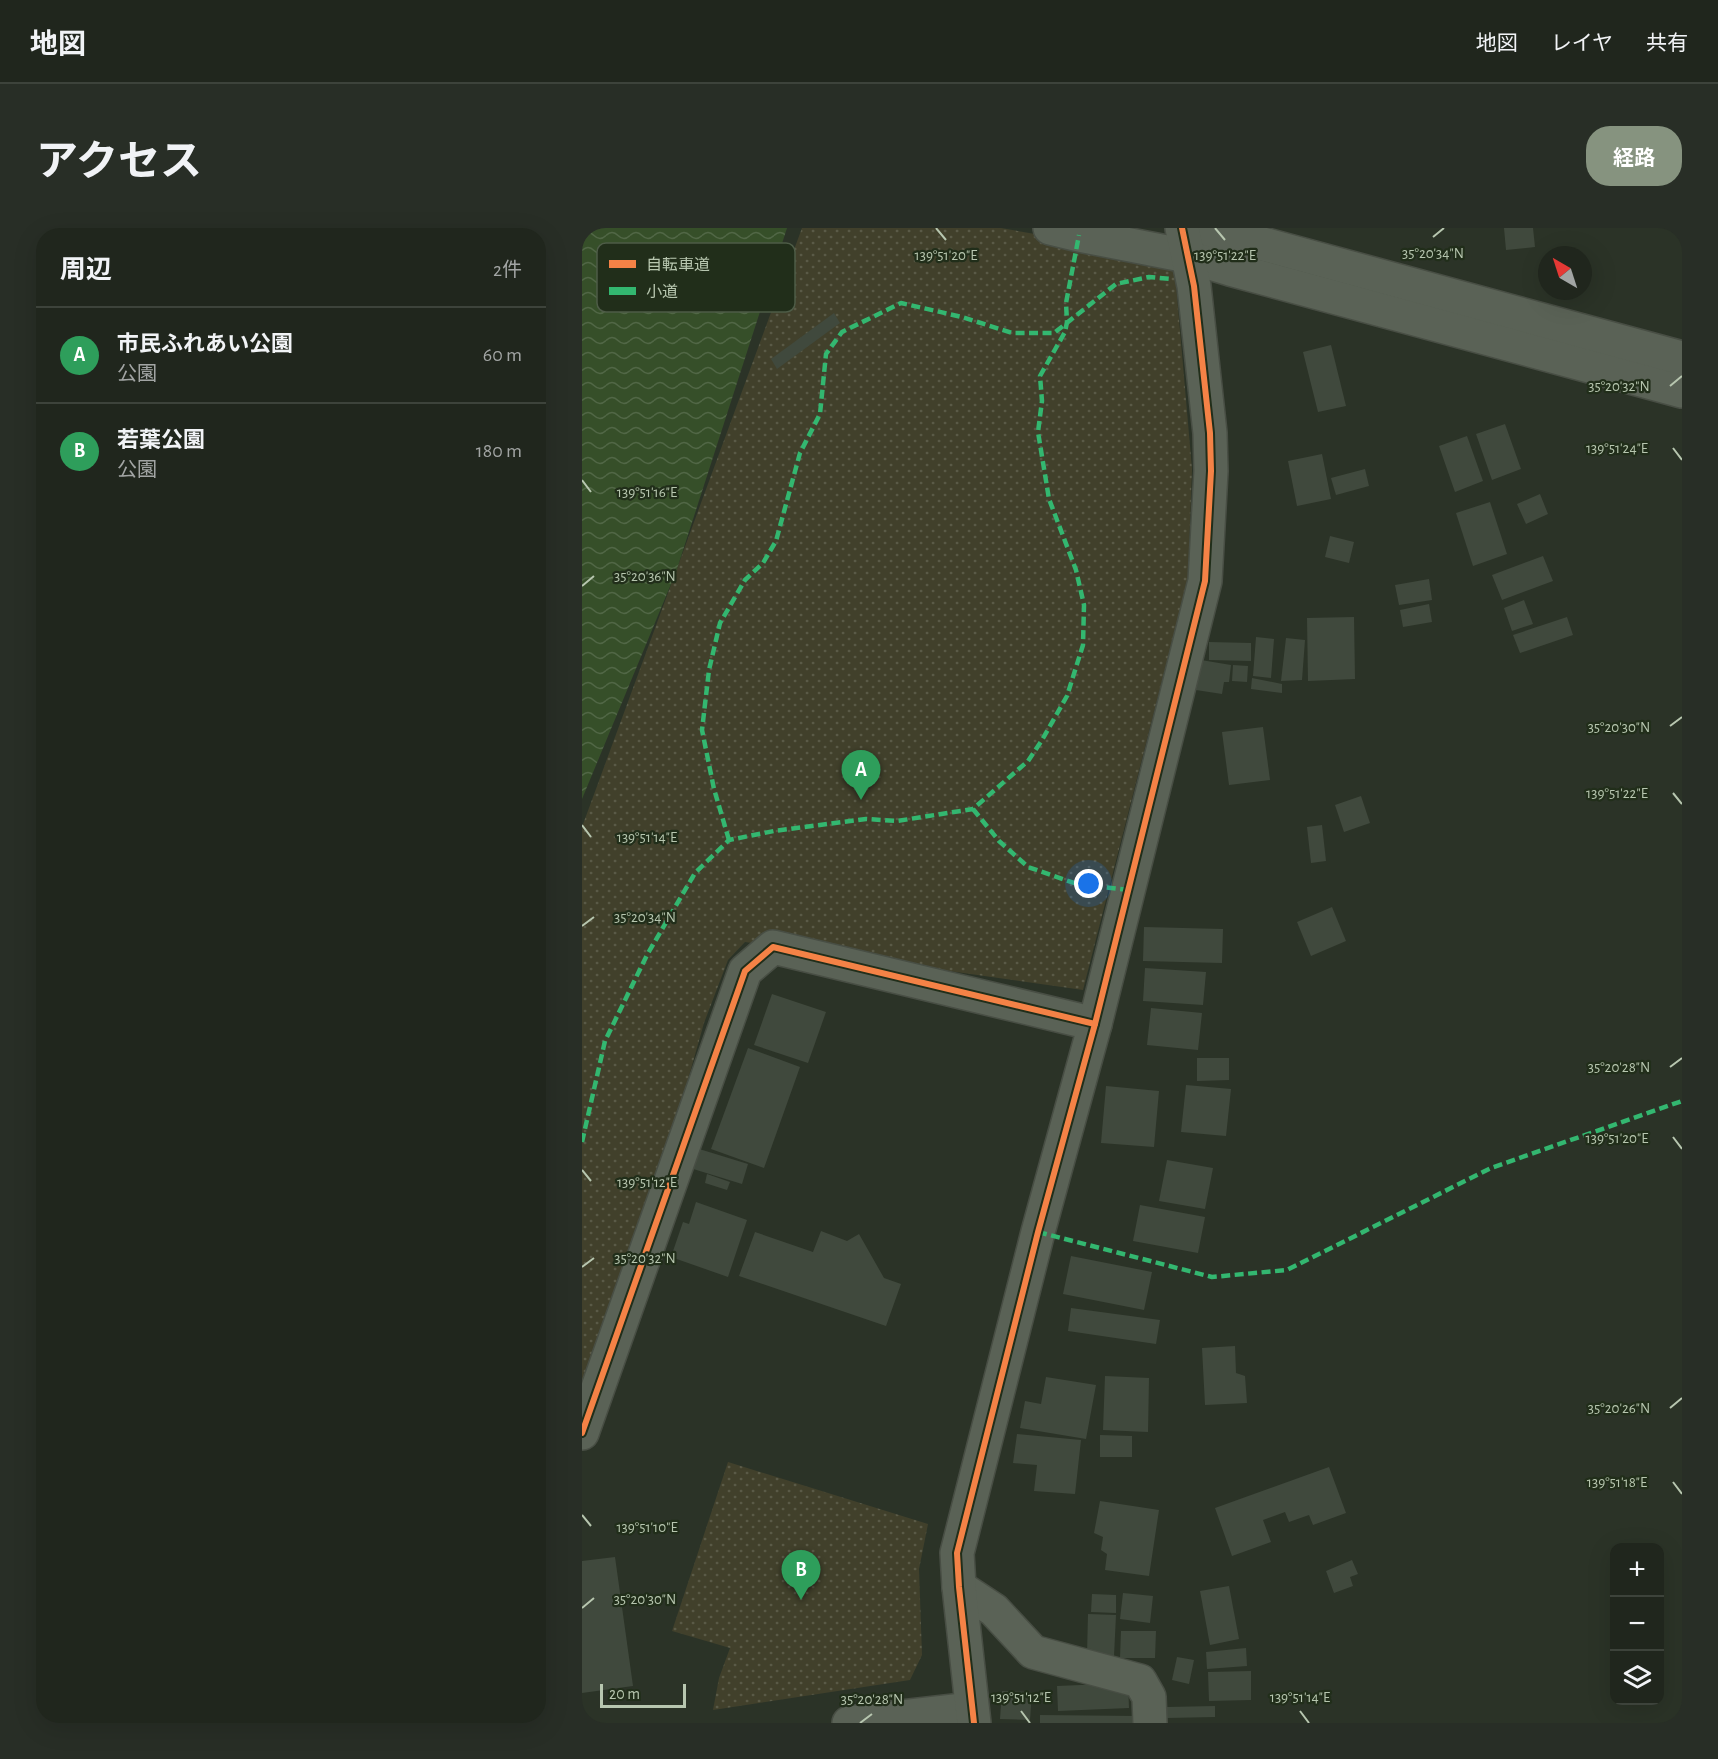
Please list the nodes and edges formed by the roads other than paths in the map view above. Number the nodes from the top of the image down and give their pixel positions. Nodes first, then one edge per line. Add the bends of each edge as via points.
1 (1050, 228) edge
2 (1204, 228) edge
3 (1185, 242) edge
4 (1682, 357) edge
5 (1682, 391) edge
6 (1095, 1024) junction
7 (582, 1433) edge
8 (959, 1587) junction
9 (973, 1716) edge
10 (849, 1723) edge
11 (1150, 1723) edge

1 - 3 street via 1079,235
2 - 4 street
3 - 5 street via 1241,272
3 - 6 street via 1194,286 1210,433 1212,471 1205,581
6 - 7 street via 773,946 745,971
6 - 8 street via 957,1553
8 - 9 street
8 - 11 street via 994,1610 1033,1652 1140,1681 1149,1697
9 - 10 street

